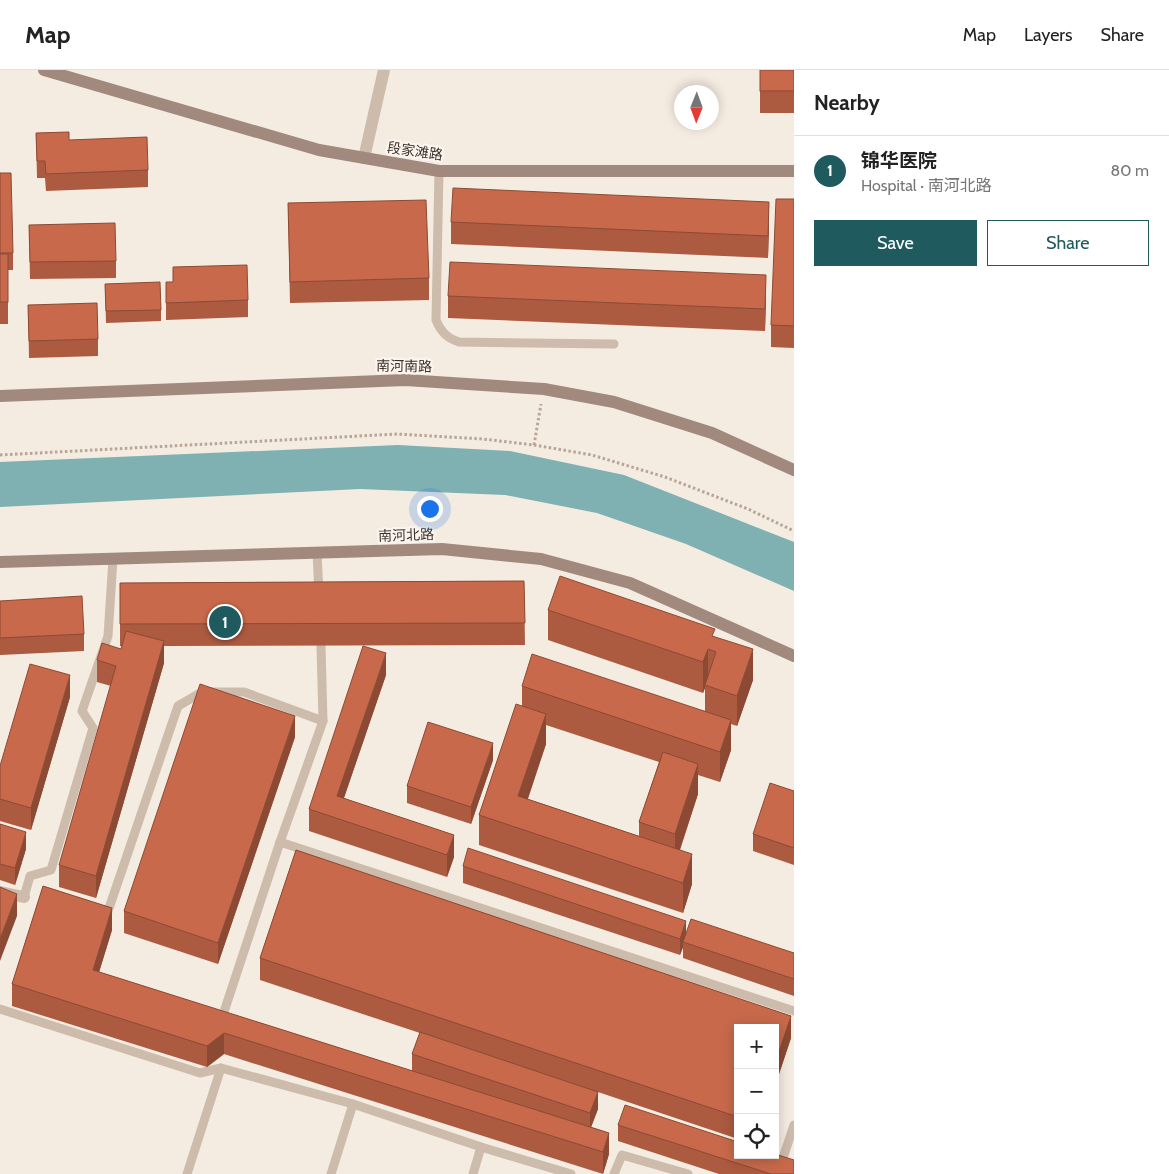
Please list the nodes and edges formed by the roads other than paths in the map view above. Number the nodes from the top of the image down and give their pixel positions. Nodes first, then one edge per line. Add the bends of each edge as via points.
1 (44, 70) edge
2 (384, 70) edge
3 (364, 158) junction
4 (439, 171) junction
5 (794, 171) edge
6 (614, 344) dead end
7 (0, 396) edge
8 (794, 470) edge
9 (317, 552) junction
10 (112, 559) junction
11 (0, 562) edge
12 (319, 604) edge
13 (321, 646) dead end
14 (794, 656) edge
15 (323, 721) junction
16 (280, 842) junction
17 (0, 892) edge
18 (24, 897) joint
19 (106, 917) edge
20 (0, 1010) edge
21 (794, 1011) edge
22 (221, 1021) edge
23 (221, 1068) junction
24 (354, 1104) junction
25 (794, 1125) edge
26 (481, 1147) junction
27 (782, 1161) edge
28 (187, 1174) edge
29 (331, 1174) edge
30 (473, 1174) edge
31 (571, 1174) edge
32 (614, 1174) edge
33 (688, 1174) edge

1 - 3 street, 段家滩路 via 319,150
2 - 3 street
3 - 4 street, 段家滩路
4 - 5 street, 段家滩路
4 - 6 lane via 436,320 444,334 459,342
7 - 8 street, 南河南路 via 404,380 544,389 614,402 703,430
9 - 10 street, 南河北路
9 - 12 lane
9 - 14 street, 南河北路 via 442,549 541,559 630,584
10 - 11 street, 南河北路
10 - 18 lane via 108,636 82,711 93,728 51,870 30,876
13 - 15 lane
15 - 16 lane
15 - 19 lane via 244,692 202,692 178,706
16 - 21 lane
16 - 22 lane
17 - 18 street
20 - 23 lane via 200,1073
23 - 24 lane
23 - 28 lane
24 - 26 lane
24 - 29 lane
25 - 27 lane
26 - 30 lane
26 - 31 lane
32 - 33 lane via 622,1155

